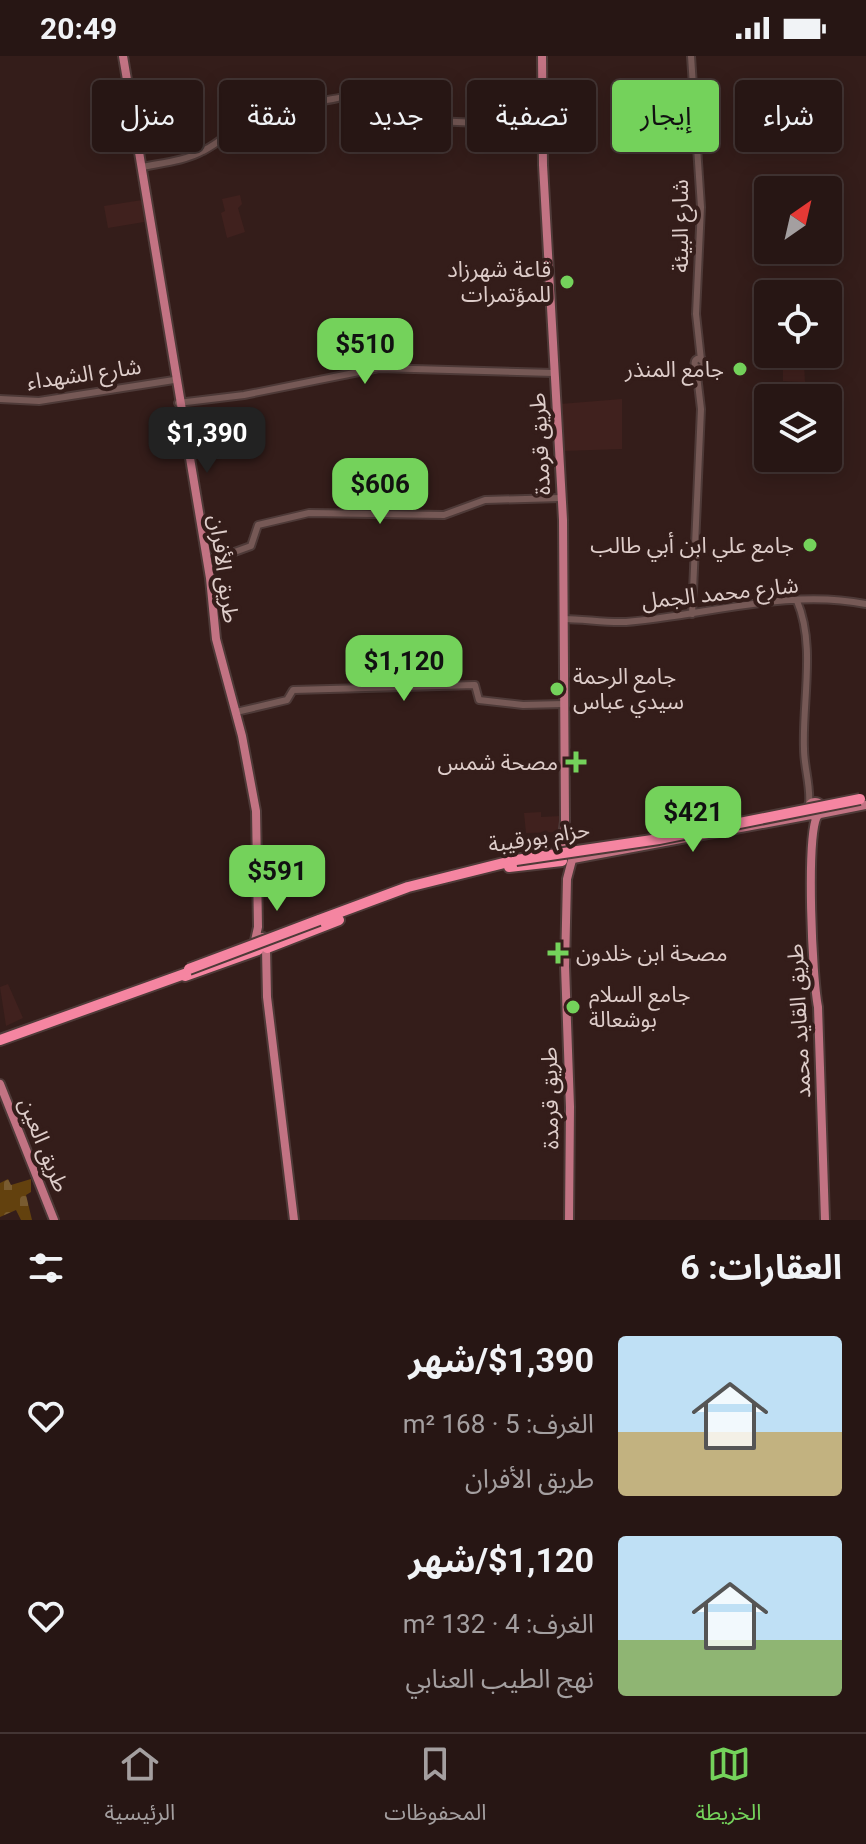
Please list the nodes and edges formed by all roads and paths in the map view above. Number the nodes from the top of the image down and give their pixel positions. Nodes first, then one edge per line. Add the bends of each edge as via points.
1 (123, 56) edge
2 (542, 56) edge
3 (691, 56) edge
4 (542, 80) edge
5 (467, 122) edge
6 (543, 152) edge
7 (142, 167) junction
8 (554, 373) junction
9 (174, 380) junction
10 (0, 399) edge
11 (178, 403) junction
12 (561, 498) junction
13 (207, 562) junction
14 (797, 601) junction
15 (807, 601) junction
16 (866, 604) edge
17 (693, 614) junction
18 (803, 614) junction
19 (564, 616) junction
20 (564, 704) junction
21 (236, 712) junction
22 (864, 801) edge
23 (813, 804) junction
24 (815, 816) junction
25 (726, 827) junction
26 (568, 855) junction
27 (490, 866) junction
28 (258, 896) junction
29 (371, 904) junction
30 (260, 945) junction
31 (167, 979) junction
32 (86, 1009) junction
33 (0, 1038) edge
34 (0, 1084) edge
35 (54, 1220) edge
36 (294, 1220) edge
37 (569, 1220) edge
38 (825, 1220) edge

1 - 7 main road, طريق الأفران
2 - 4 main road, طريق قرمدة
3 - 17 street, شارع البيئة via 701,207
5 - 7 street via 372,118 365,95 352,94 270,110 200,153
6 - 8 main road, طريق قرمدة
7 - 9 main road, طريق الأفران
8 - 11 street via 379,368
8 - 12 main road, طريق قرمدة
9 - 10 street, شارع الشهداء via 39,401
9 - 11 main road, طريق الأفران
11 - 13 main road, طريق الأفران
12 - 13 street via 485,500 444,515 309,513 258,525 251,546
12 - 19 main road, طريق قرمدة
13 - 21 main road, طريق الأفران via 214,631
14 - 15 street, شارع محمد الجمل
14 - 17 street, شارع محمد الجمل
14 - 18 street
15 - 16 street, شارع محمد الجمل
15 - 18 street
17 - 19 street, شارع محمد الجمل via 625,622
18 - 23 street via 803,744
19 - 20 main road, طريق قرمدة
20 - 21 street via 479,700 475,685 367,687 293,690 287,700
20 - 26 main road, طريق قرمدة
21 - 28 main road, طريق الأفران via 256,811
22 - 23 main road, حزام بورقيبة
22 - 24 main road, حزام بورقيبة
22 - 27 highway, حزام بورقيبة, bridge via 659,843
23 - 24 main road, طريق القايد محمد
23 - 25 main road, حزام بورقيبة
24 - 25 main road, حزام بورقيبة
24 - 38 main road, طريق القايد محمد via 812,972 818,1007
25 - 26 main road, حزام بورقيبة
26 - 27 highway
26 - 37 main road, طريق قرمدة
27 - 29 highway, حزام بورقيبة
28 - 30 main road, طريق الأفران
28 - 30 main road, طريق الأفران
29 - 30 highway
29 - 30 highway via 275,933
29 - 31 highway, حزام بورقيبة, bridge
30 - 31 highway
30 - 36 main road, طريق الأفران
31 - 32 highway
32 - 33 highway
32 - 33 highway
34 - 35 main road, طريق العين

